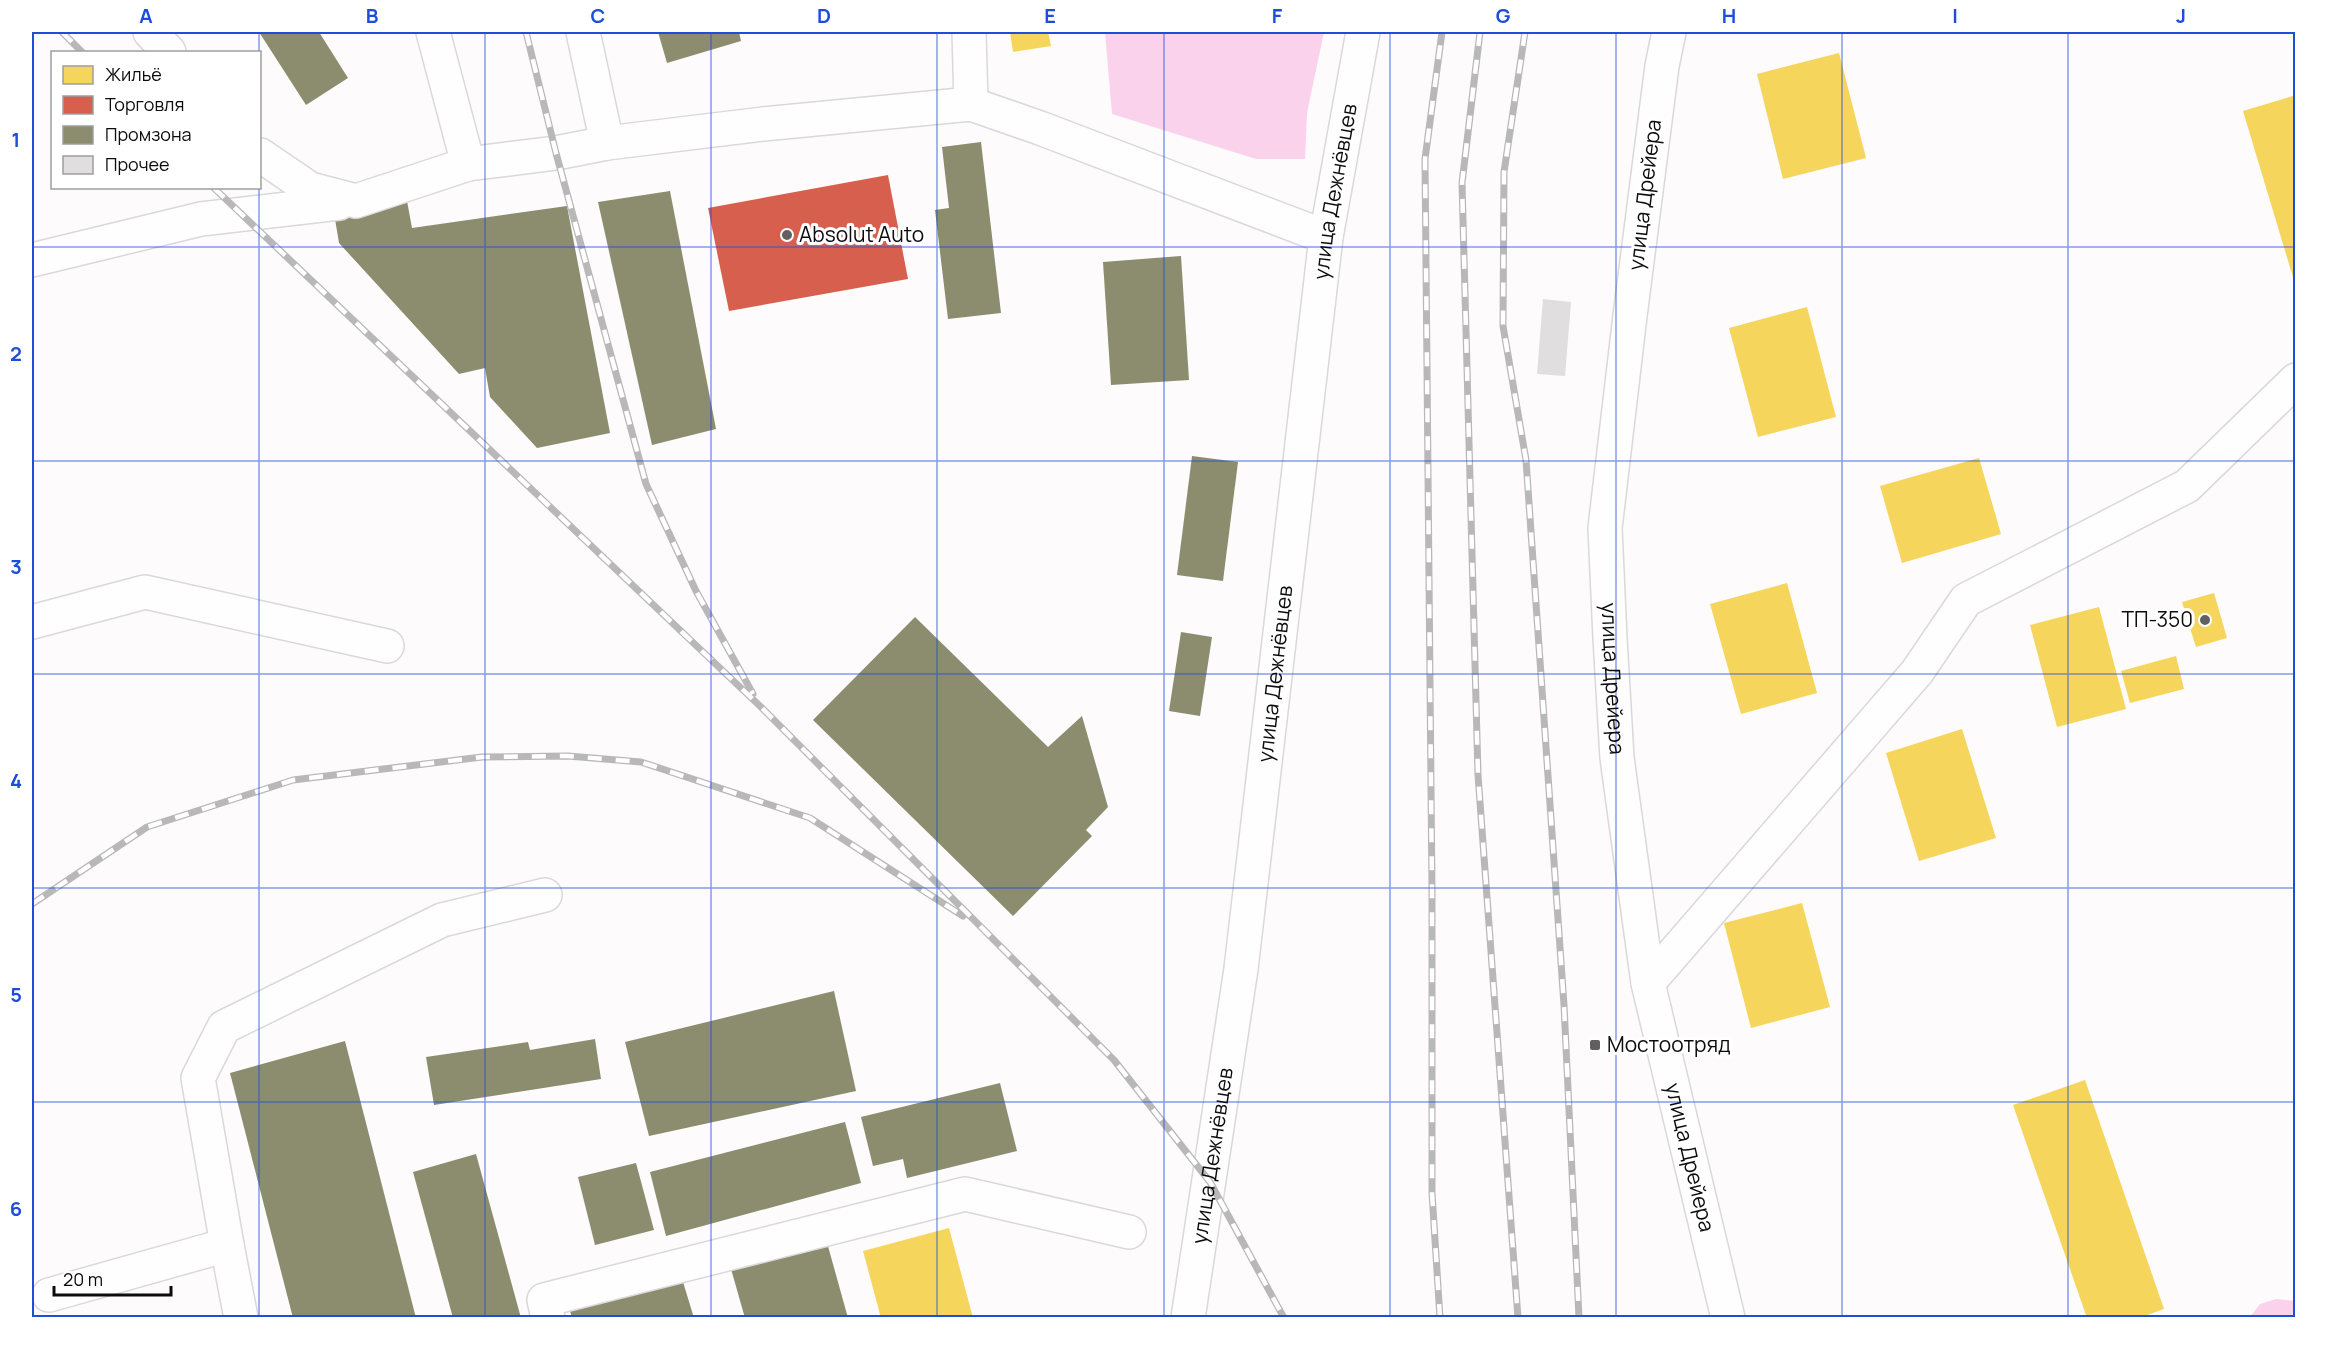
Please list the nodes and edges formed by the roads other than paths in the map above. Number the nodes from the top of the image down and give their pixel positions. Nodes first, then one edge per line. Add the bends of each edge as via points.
1 (150, 32) edge
2 (433, 32) edge
3 (584, 32) edge
4 (969, 32) edge
5 (1363, 32) edge
6 (1670, 32) edge
7 (168, 51) edge
8 (971, 104) junction
9 (607, 143) junction
10 (261, 155) edge
11 (468, 164) junction
12 (356, 201) junction
13 (1326, 237) junction
14 (32, 260) edge
15 (2295, 380) edge
16 (32, 622) edge
17 (387, 646) dead end
18 (545, 895) dead end
19 (1648, 983) junction
20 (1129, 1232) dead end
21 (226, 1245) junction
22 (49, 1295) dead end
23 (241, 1317) edge
24 (548, 1317) edge
25 (1188, 1317) edge
26 (1728, 1317) edge

1 - 7 main road
2 - 11 main road
3 - 9 main road
4 - 8 main road
5 - 13 main road, улица Дежнёвцев
6 - 19 main road, улица Дрейера via 1662,66 1605,528 1617,758
8 - 9 main road
8 - 13 main road
9 - 11 main road
10 - 12 main road via 310,189
11 - 12 main road
12 - 14 main road via 201,219
13 - 25 main road, улица Дежнёвцев via 1241,969
15 - 19 main road via 2187,486 1966,600 1917,672
16 - 17 main road via 145,592
18 - 21 main road via 441,920 224,1027 198,1078
19 - 26 main road, улица Дрейера
20 - 24 main road via 965,1194 544,1300
21 - 22 main road
21 - 23 main road

